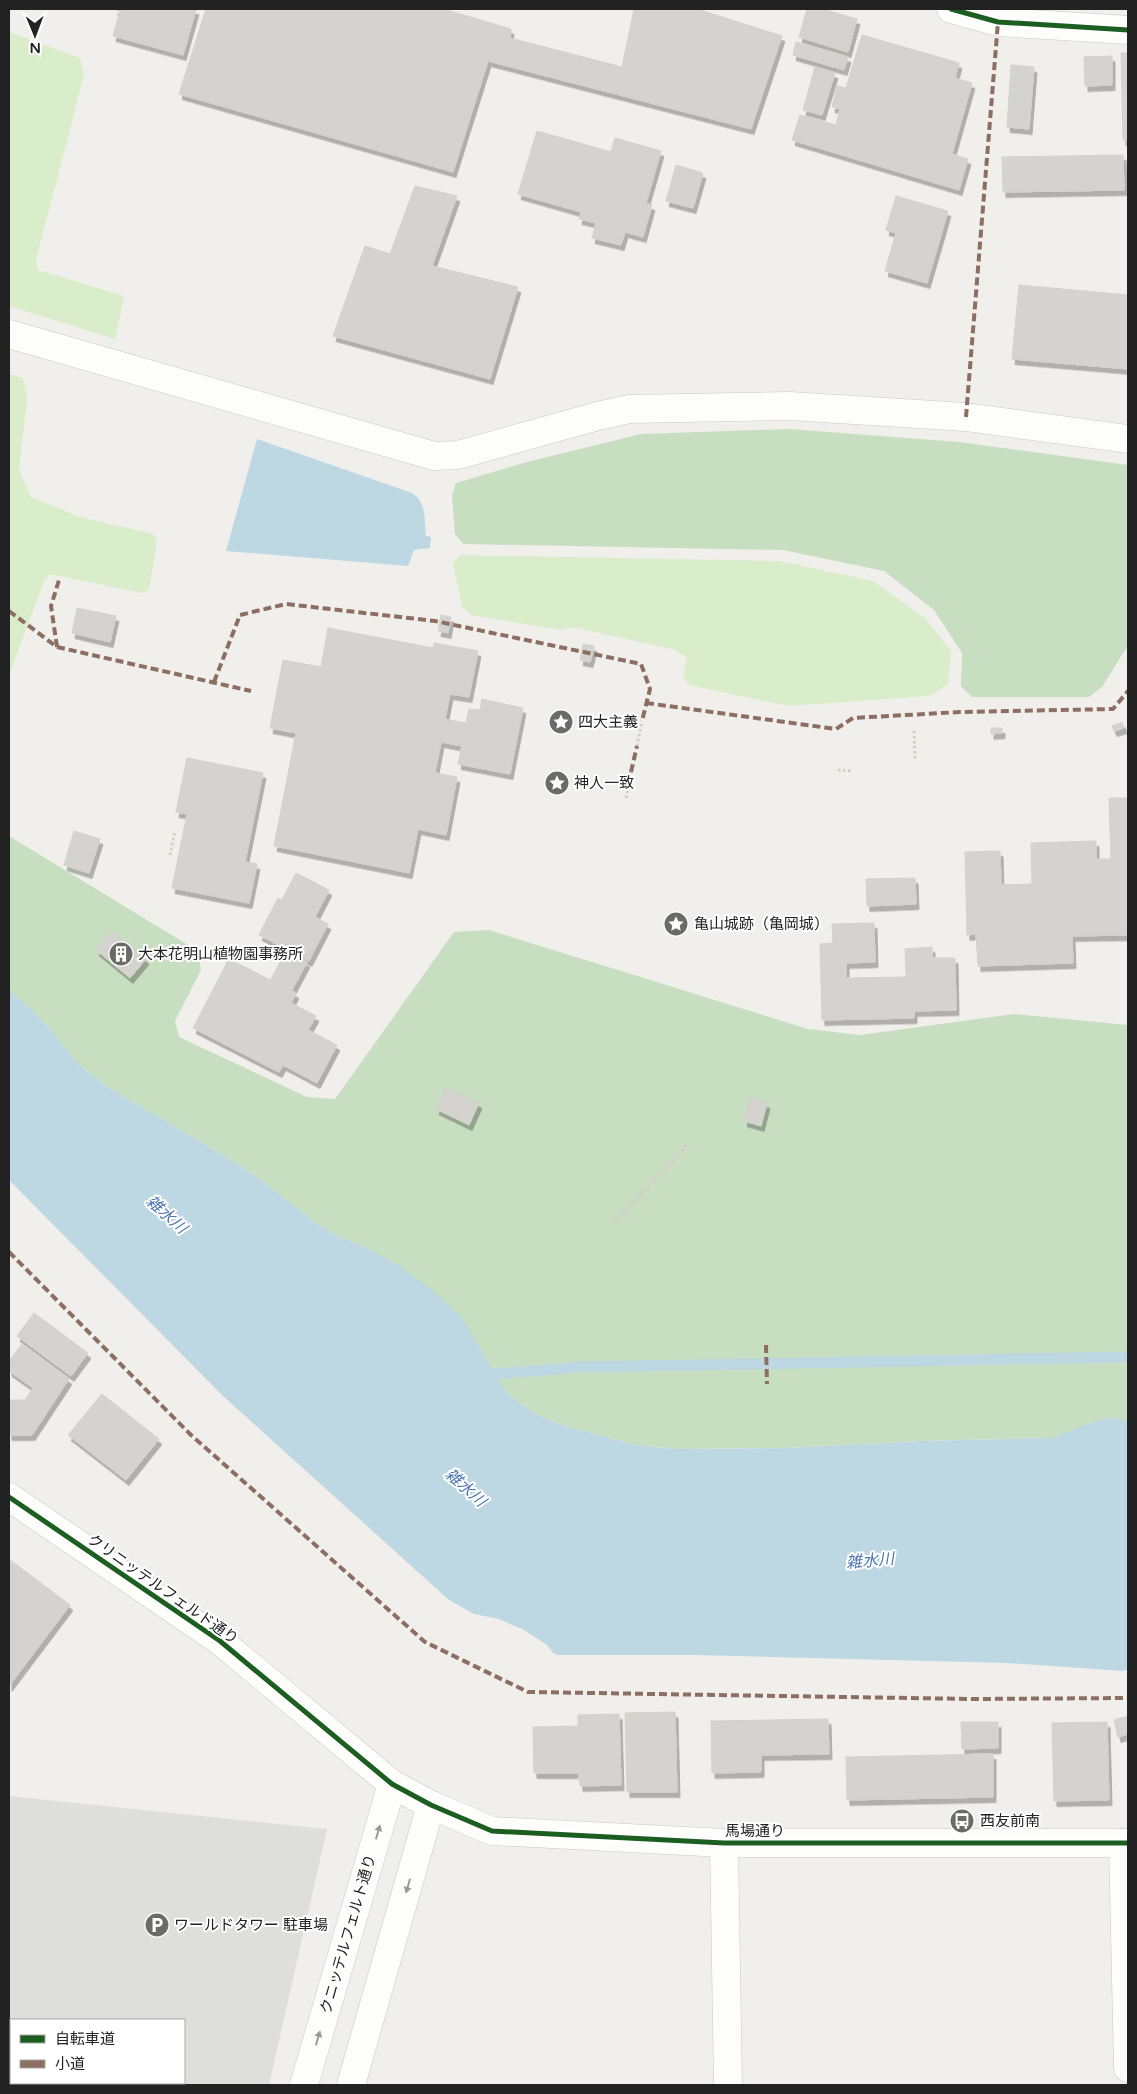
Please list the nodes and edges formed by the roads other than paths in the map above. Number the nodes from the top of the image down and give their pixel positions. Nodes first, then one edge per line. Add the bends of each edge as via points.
1 (951, 9) edge
2 (1128, 30) edge
3 (9, 334) edge
4 (1128, 439) edge
5 (9, 1496) edge
6 (392, 1784) junction
7 (431, 1805) junction
8 (724, 1843) junction
9 (1126, 1843) edge
10 (1128, 2068) edge
11 (304, 2085) edge
12 (351, 2085) edge
13 (728, 2085) edge

1 - 2 street via 998,22
3 - 4 street via 434,456 458,455 629,409 790,406 966,417
5 - 6 street, クリニッテルフェルド通り via 220,1641
6 - 7 street, 馬場通り
11 -> 6 street, クニッテルフェルト通り
7 - 8 street, 馬場通り via 492,1831
7 -> 12 street
8 - 9 street, 馬場通り
8 - 13 street
9 - 10 street

